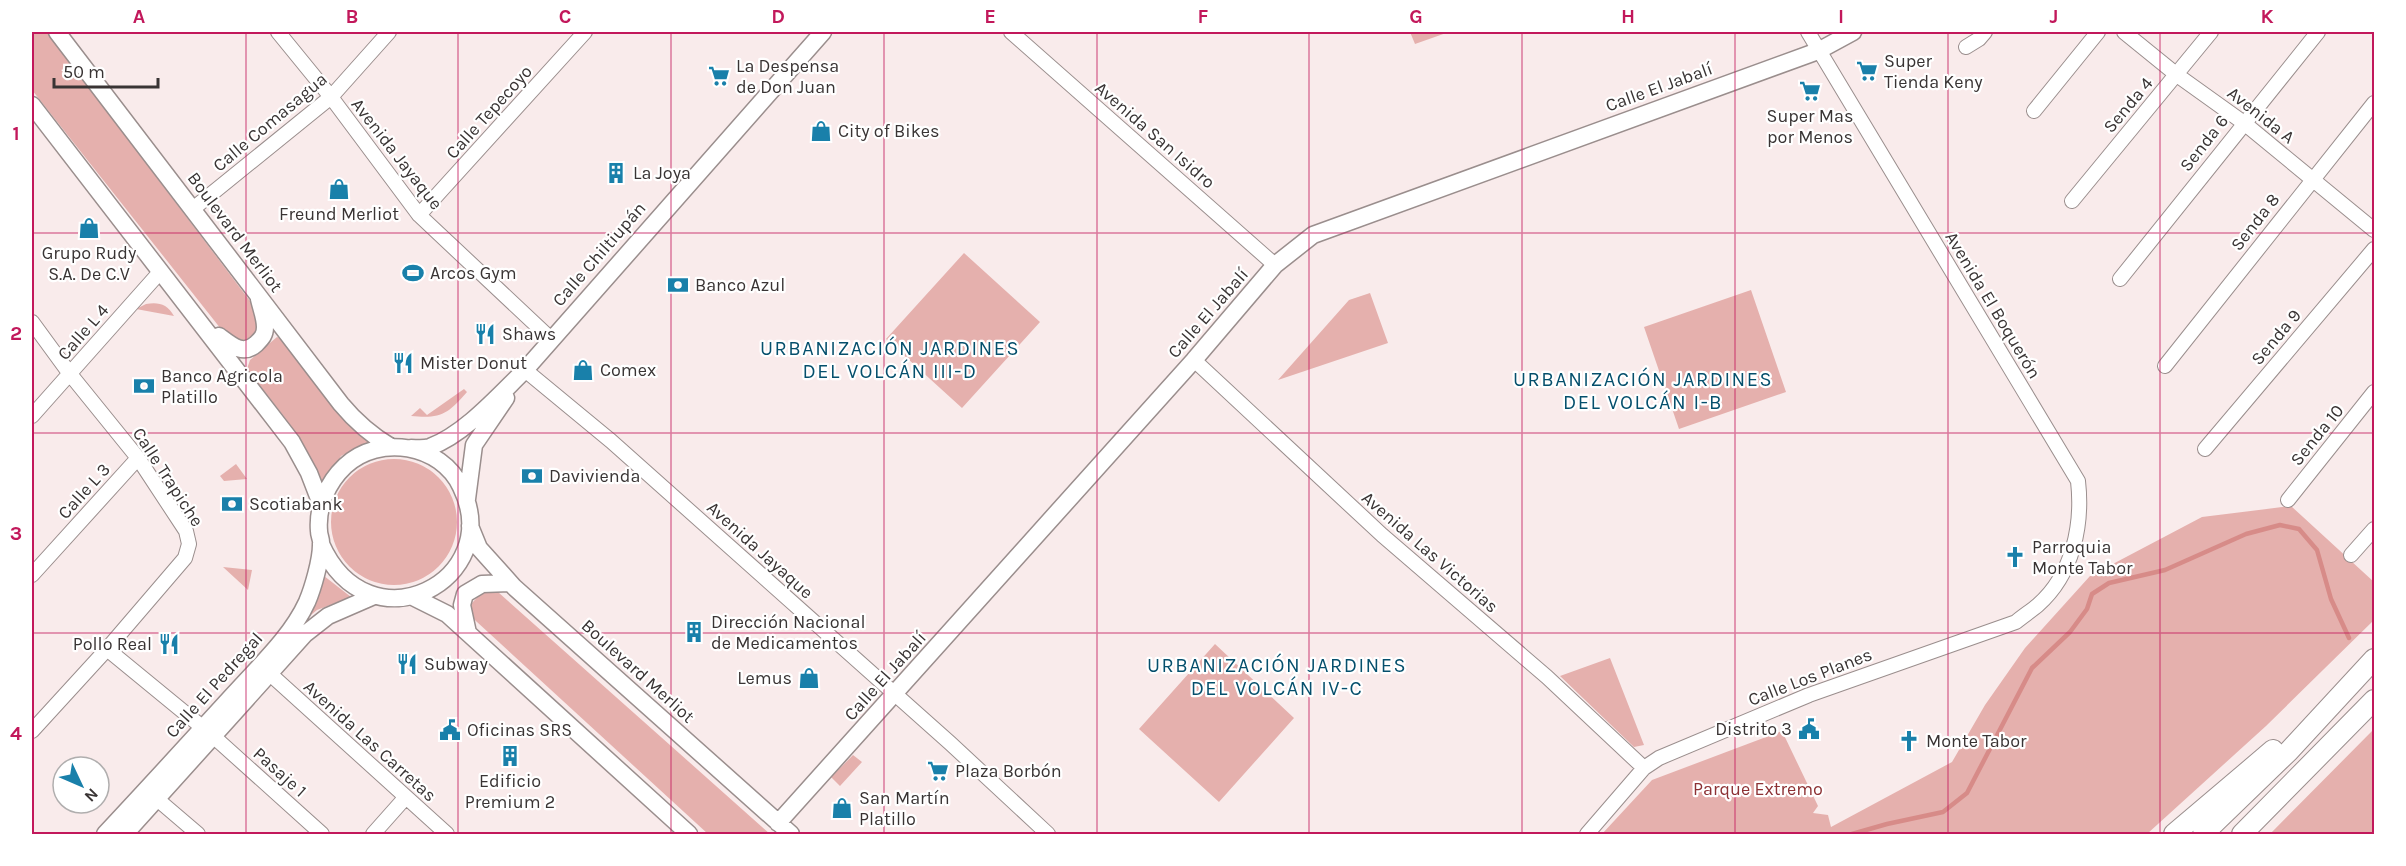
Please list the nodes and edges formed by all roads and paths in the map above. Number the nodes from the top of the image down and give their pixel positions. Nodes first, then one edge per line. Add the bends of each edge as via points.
1 (57, 32) edge
2 (278, 32) edge
3 (389, 32) edge
4 (585, 32) edge
5 (823, 32) edge
6 (1011, 32) edge
7 (1808, 32) edge
8 (1853, 32) edge
9 (1985, 32) edge
10 (2098, 32) edge
11 (2124, 32) edge
12 (2211, 32) edge
13 (2318, 32) edge
14 (1966, 47) dead end
15 (1818, 51) junction
16 (2177, 75) junction
17 (331, 98) junction
18 (2374, 103) edge
19 (32, 105) edge
20 (2034, 111) dead end
21 (2244, 123) junction
22 (2312, 179) junction
23 (2072, 201) dead end
24 (194, 208) junction
25 (419, 215) junction
26 (2374, 230) edge
27 (2374, 249) edge
28 (1275, 265) junction
29 (160, 272) junction
30 (2121, 279) dead end
31 (258, 295) junction
32 (32, 322) edge
33 (202, 323) junction
34 (551, 339) junction
35 (1194, 360) junction
36 (2166, 366) dead end
37 (525, 369) junction
38 (70, 374) junction
39 (2374, 392) edge
40 (32, 416) edge
41 (399, 448) junction
42 (2205, 449) dead end
43 (138, 458) junction
44 (467, 499) junction
45 (2288, 500) dead end
46 (321, 504) junction
47 (471, 526) junction
48 (2374, 528) edge
49 (321, 544) junction
50 (2351, 555) dead end
51 (32, 575) edge
52 (510, 583) junction
53 (374, 596) junction
54 (413, 597) junction
55 (2039, 604) joint
56 (468, 633) junction
57 (107, 649) junction
58 (2374, 659) edge
59 (269, 673) junction
60 (2352, 681) junction
61 (895, 695) junction
62 (2374, 700) edge
63 (32, 731) edge
64 (208, 732) junction
65 (1644, 768) junction
66 (405, 798) junction
67 (157, 799) junction
68 (778, 823) junction
69 (105, 834) edge
70 (125, 834) edge
71 (198, 834) edge
72 (322, 834) edge
73 (373, 834) edge
74 (447, 834) edge
75 (689, 834) edge
76 (791, 834) edge
77 (1048, 834) edge
78 (1587, 834) edge
79 (2174, 834) edge
80 (2203, 834) edge
81 (2245, 834) edge

1 - 24 main road, Boulevard Merliot
2 - 17 street, Avenida Jayaque
3 - 17 street, Calle Comasagua
4 - 25 street, Calle Tepecoyo
5 - 34 main road, Calle Chiltiupán
6 - 28 street, Avenida San Isidro
7 - 15 street, Avenida El Boquerón
8 - 15 main road, Calle El Jabalí
9 - 14 street
10 - 20 street
11 - 16 street, Avenida A
12 - 16 street, Senda 4
13 - 21 street, Senda 6
15 - 28 main road, Calle El Jabalí via 1313,235
15 - 55 street, Avenida El Boquerón via 2078,481 2079,526 2073,548 2064,570
16 - 21 street, Avenida A
16 - 23 street, Senda 4
17 - 24 street, Calle Comasagua
17 - 25 street, Avenida Jayaque
18 - 22 street, Senda 8
19 - 29 main road
21 - 22 street, Avenida A
21 - 30 street, Senda 6
22 - 26 street, Avenida A
22 - 36 street, Senda 8
24 - 31 main road, Boulevard Merliot
25 - 34 street, Avenida Jayaque
27 - 42 street, Senda 9
28 - 35 main road, Calle El Jabalí
29 - 33 main road
29 - 38 street, Calle L 4
31 - 33 main road via 265,326 263,337 252,348 236,348
31 - 41 main road, Boulevard Merliot via 355,421 372,435
32 - 38 street, Calle Trapiche
33 - 46 main road via 292,442
34 - 37 main road, Calle Chiltiupán
35 - 61 main road, Calle El Jabalí
35 - 65 street, Avenida Las Victorias via 1382,535 1547,677
37 - 41 main road, Calle Chiltiupán via 455,433 428,447
37 - 44 main road, Calle Chiltiupán via 474,445
37 - 61 street, Avenida Jayaque
38 - 40 street, Calle L 4
38 - 43 street, Calle Trapiche
39 - 45 street, Senda 10
41 - 44 main road via 423,452 450,471
41 - 46 main road via 368,453 347,464 331,482
43 - 51 street, Calle L 3
43 - 57 street, Calle Trapiche via 186,531 189,544 185,558
44 - 47 main road
46 - 49 main road
47 - 52 main road, Boulevard Merliot via 480,548
47 - 54 main road via 459,563 447,578
48 - 50 street
49 - 53 main road via 341,577
49 - 64 main road, Calle El Pedregal via 308,600 297,621
52 - 56 main road via 482,584 465,594 462,604
52 - 68 main road, Boulevard Merliot
53 - 54 main road
53 - 59 main road, Calle El Pedregal via 328,616 305,634
54 - 56 main road via 447,614
55 - 65 street, Calle Los Planes via 2016,622 1787,703
56 - 75 main road
57 - 63 street, Calle Trapiche
57 - 64 street, Pasaje 1
58 - 60 highway
59 - 64 main road, Calle El Pedregal
59 - 66 street, Avenida Las Carretas
60 - 79 highway
60 - 80 highway via 2289,751
61 - 68 main road, Calle El Jabalí
61 - 77 street, Avenida Jayaque
62 - 81 highway
64 - 67 main road, Calle El Pedregal
64 - 69 main road, Calle El Pedregal
64 - 72 street, Pasaje 1
65 - 78 street, Calle Los Planes
66 - 73 street
66 - 74 street, Avenida Las Carretas
67 - 70 main road, Calle El Pedregal
67 - 71 street
68 - 76 main road, Boulevard Merliot

